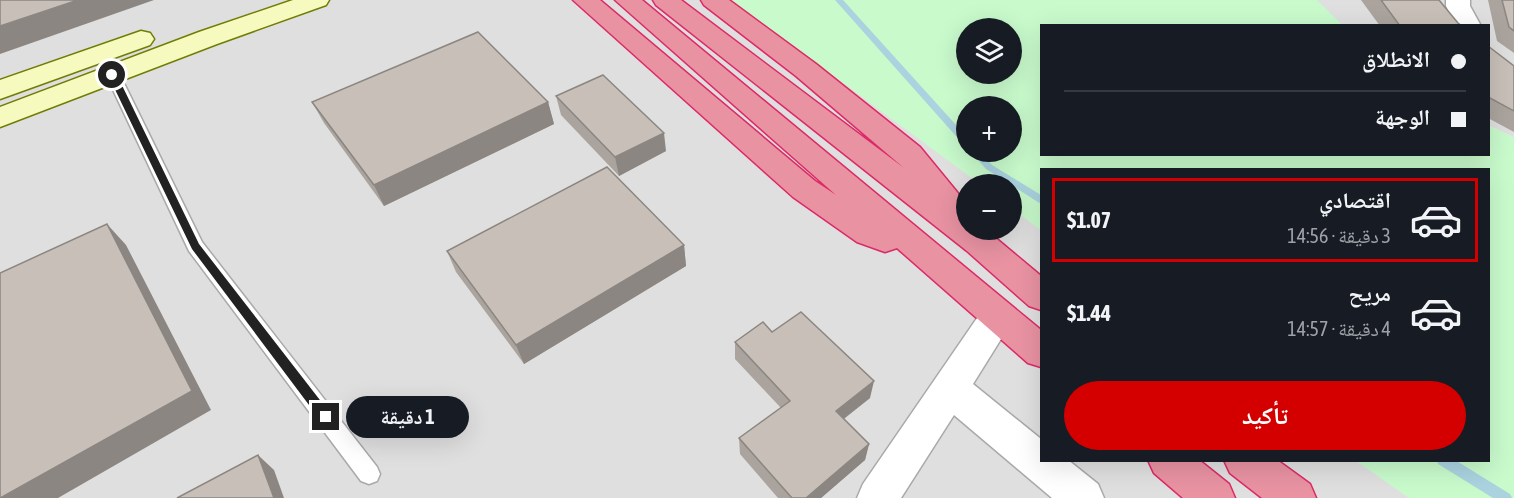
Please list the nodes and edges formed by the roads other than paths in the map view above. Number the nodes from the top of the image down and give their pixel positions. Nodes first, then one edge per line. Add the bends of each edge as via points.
1 (247, 0) edge
2 (317, 0) edge
3 (585, 0) edge
4 (627, 0) edge
5 (665, 0) edge
6 (713, 0) edge
7 (754, 0) edge
8 (1458, 0) edge
9 (1468, 24) edge
10 (789, 58) junction
11 (112, 75) junction
12 (0, 90) edge
13 (0, 118) edge
14 (956, 213) edge
15 (956, 221) edge
16 (980, 240) edge
17 (937, 264) junction
18 (1040, 295) edge
19 (998, 315) junction
20 (1040, 351) edge
21 (950, 388) junction
22 (1170, 462) edge
23 (1247, 462) edge
24 (369, 474) dead end
25 (878, 498) edge
26 (1083, 498) edge
27 (1215, 498) edge
28 (1295, 498) edge

1 - 12 main road
2 - 11 main road
3 - 17 highway via 804,189 868,233
4 - 17 highway
5 - 15 highway
6 - 10 highway
7 - 10 highway
8 - 9 street
10 - 14 highway via 909,154
11 - 13 main road
11 - 24 lane via 195,246
16 - 18 highway
17 - 19 highway
19 - 20 highway
19 - 21 street
21 - 25 street
21 - 26 street
22 - 27 highway
23 - 28 highway

